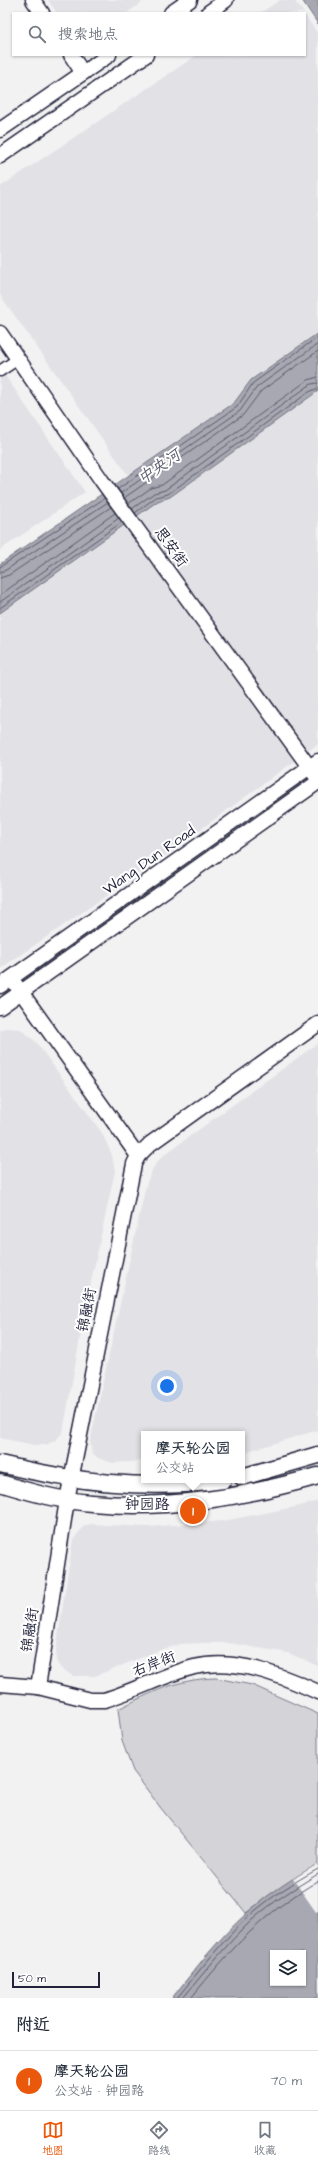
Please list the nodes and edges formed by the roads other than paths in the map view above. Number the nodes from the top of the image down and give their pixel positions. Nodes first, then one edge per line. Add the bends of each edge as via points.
1 (33, 0) edge
2 (190, 0) edge
3 (226, 0) edge
4 (41, 12) edge
5 (172, 12) edge
6 (209, 12) edge
7 (72, 56) edge
8 (108, 56) edge
9 (145, 56) edge
10 (84, 73) junction
11 (0, 130) edge
12 (0, 156) edge
13 (0, 334) edge
14 (18, 359) junction
15 (0, 372) edge
16 (314, 764) edge
17 (318, 780) edge
18 (6, 982) edge
19 (21, 992) junction
20 (0, 1006) edge
21 (318, 1024) edge
22 (138, 1156) junction
23 (318, 1455) edge
24 (0, 1464) edge
25 (245, 1476) edge
26 (318, 1476) edge
27 (71, 1480) junction
28 (0, 1483) edge
29 (183, 1483) edge
30 (67, 1500) junction
31 (0, 1684) edge
32 (38, 1687) junction
33 (318, 1692) edge

1 - 4 street
2 - 5 street
3 - 6 street
7 - 10 street
8 - 10 street
9 - 12 street
10 - 11 street
13 - 14 street, 思安街
14 - 15 street
14 - 16 street, 思安街 via 134,525
16 - 17 street, 思安街
16 - 18 street, Wang Dun Road
17 - 19 street
18 - 19 street
19 - 20 street
19 - 22 street
21 - 22 street via 150,1144
22 - 27 street, 锦融街 via 131,1173
23 - 25 main road
24 - 27 main road, 钟园路
26 - 30 main road, 钟园路 via 255,1493 196,1502 92,1503
27 - 29 main road, 钟园路 via 157,1485
27 - 30 street, 锦融街
28 - 30 main road, 钟园路
30 - 32 street, 锦融街
31 - 32 street, 右岸街
32 - 33 street, 右岸街 via 71,1696 104,1700 195,1667 225,1665 262,1669

